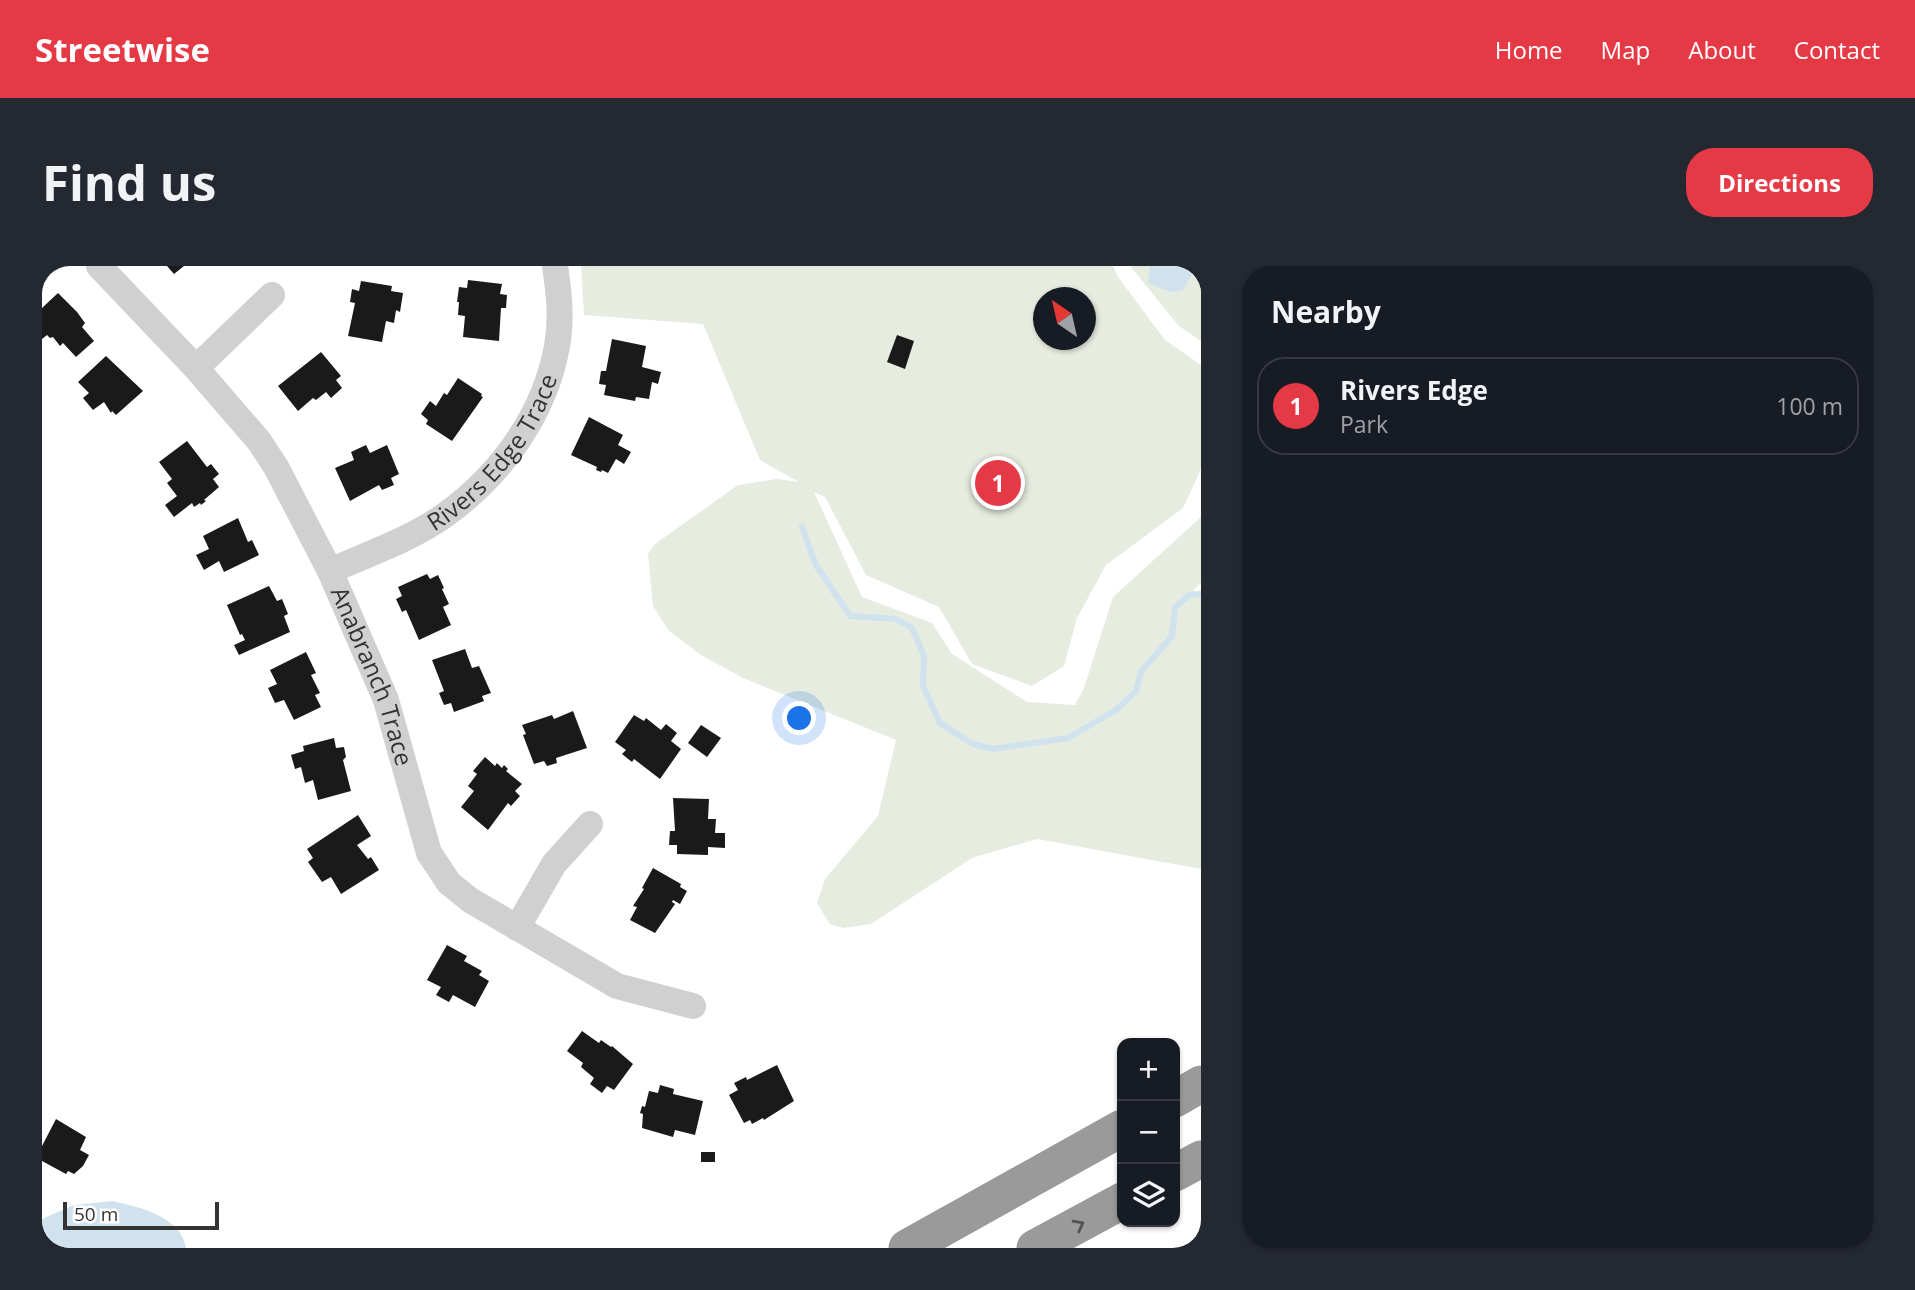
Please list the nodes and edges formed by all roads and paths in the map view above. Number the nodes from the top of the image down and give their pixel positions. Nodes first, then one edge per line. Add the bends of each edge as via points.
1 (99, 266) edge
2 (555, 266) edge
3 (272, 295) dead end
4 (196, 368) junction
5 (330, 571) junction
6 (590, 824) dead end
7 (517, 928) junction
8 (693, 1006) dead end
9 (1201, 1084) edge
10 (1180, 1096) edge
11 (1201, 1111) edge
12 (1180, 1122) edge
13 (1117, 1131) edge
14 (1117, 1157) edge
15 (1201, 1159) edge
16 (1180, 1170) edge
17 (1201, 1187) edge
18 (1180, 1198) edge
19 (1117, 1204) edge
20 (1127, 1227) edge
21 (907, 1248) edge
22 (954, 1248) edge
23 (1035, 1248) edge
24 (1087, 1248) edge

1 - 4 street, Anabranch Trace
2 - 5 street, Rivers Edge Trace via 560,301 557,345 547,380 520,438 499,466 445,515
3 - 4 street
4 - 5 street, Anabranch Trace via 259,441
5 - 7 street, Anabranch Trace via 386,699 429,853 449,883
6 - 7 street via 554,864
7 - 8 street, Anabranch Trace via 617,986
9 - 10 highway
11 - 12 highway
13 - 21 highway
14 - 22 highway
15 - 16 highway
17 - 18 highway
23 -> 19 highway
20 - 24 highway

